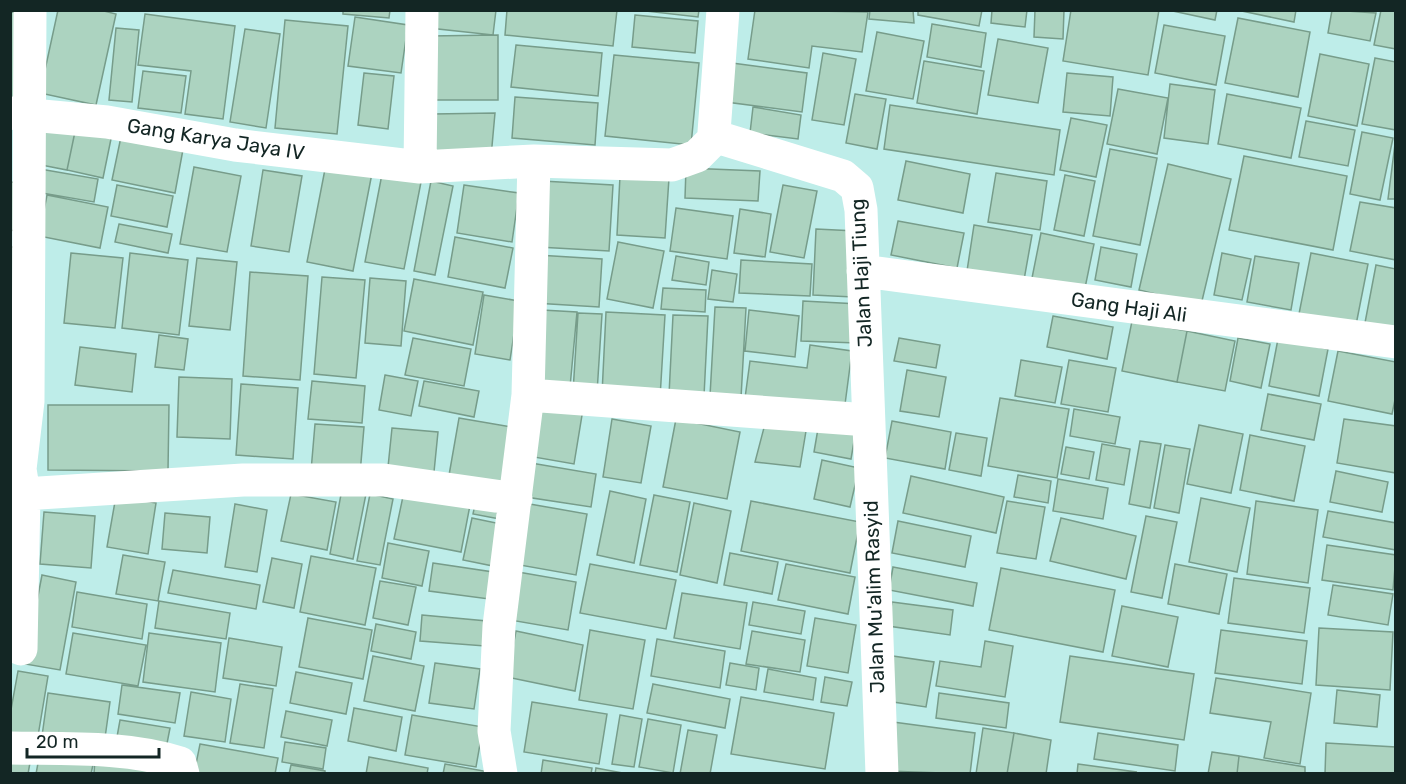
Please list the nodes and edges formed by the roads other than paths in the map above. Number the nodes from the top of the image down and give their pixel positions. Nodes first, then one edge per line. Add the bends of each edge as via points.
1 (30, 10) edge
2 (422, 10) edge
3 (723, 10) edge
4 (21, 113) edge
5 (717, 136) junction
6 (534, 161) junction
7 (420, 167) junction
8 (862, 271) junction
9 (1395, 342) edge
10 (528, 395) junction
11 (868, 420) junction
12 (24, 494) junction
13 (516, 499) junction
14 (21, 649) dead end
15 (10, 748) edge
16 (183, 774) edge
17 (501, 774) edge
18 (882, 774) edge

1 - 4 street
2 - 7 street
3 - 5 street via 712,127
4 - 7 street, Gang Karya Jaya IV via 107,122 235,146
4 - 12 street via 27,164 28,401 20,470
5 - 6 street, Gang Karya Jaya IV via 697,156 672,165
5 - 8 street, Jalan Haji Tiung via 843,176 857,188
6 - 7 street, Gang Karya Jaya IV
6 - 10 street
8 - 9 street, Gang Haji Ali
8 - 11 street, Jalan Haji Tiung
10 - 11 street
10 - 13 street
11 - 18 street, Jalan Mu'alim Rasyid
12 - 13 street via 243,480 384,480
12 - 14 street
13 - 17 street via 499,626 494,731
15 - 16 street via 84,749 167,758 180,762

